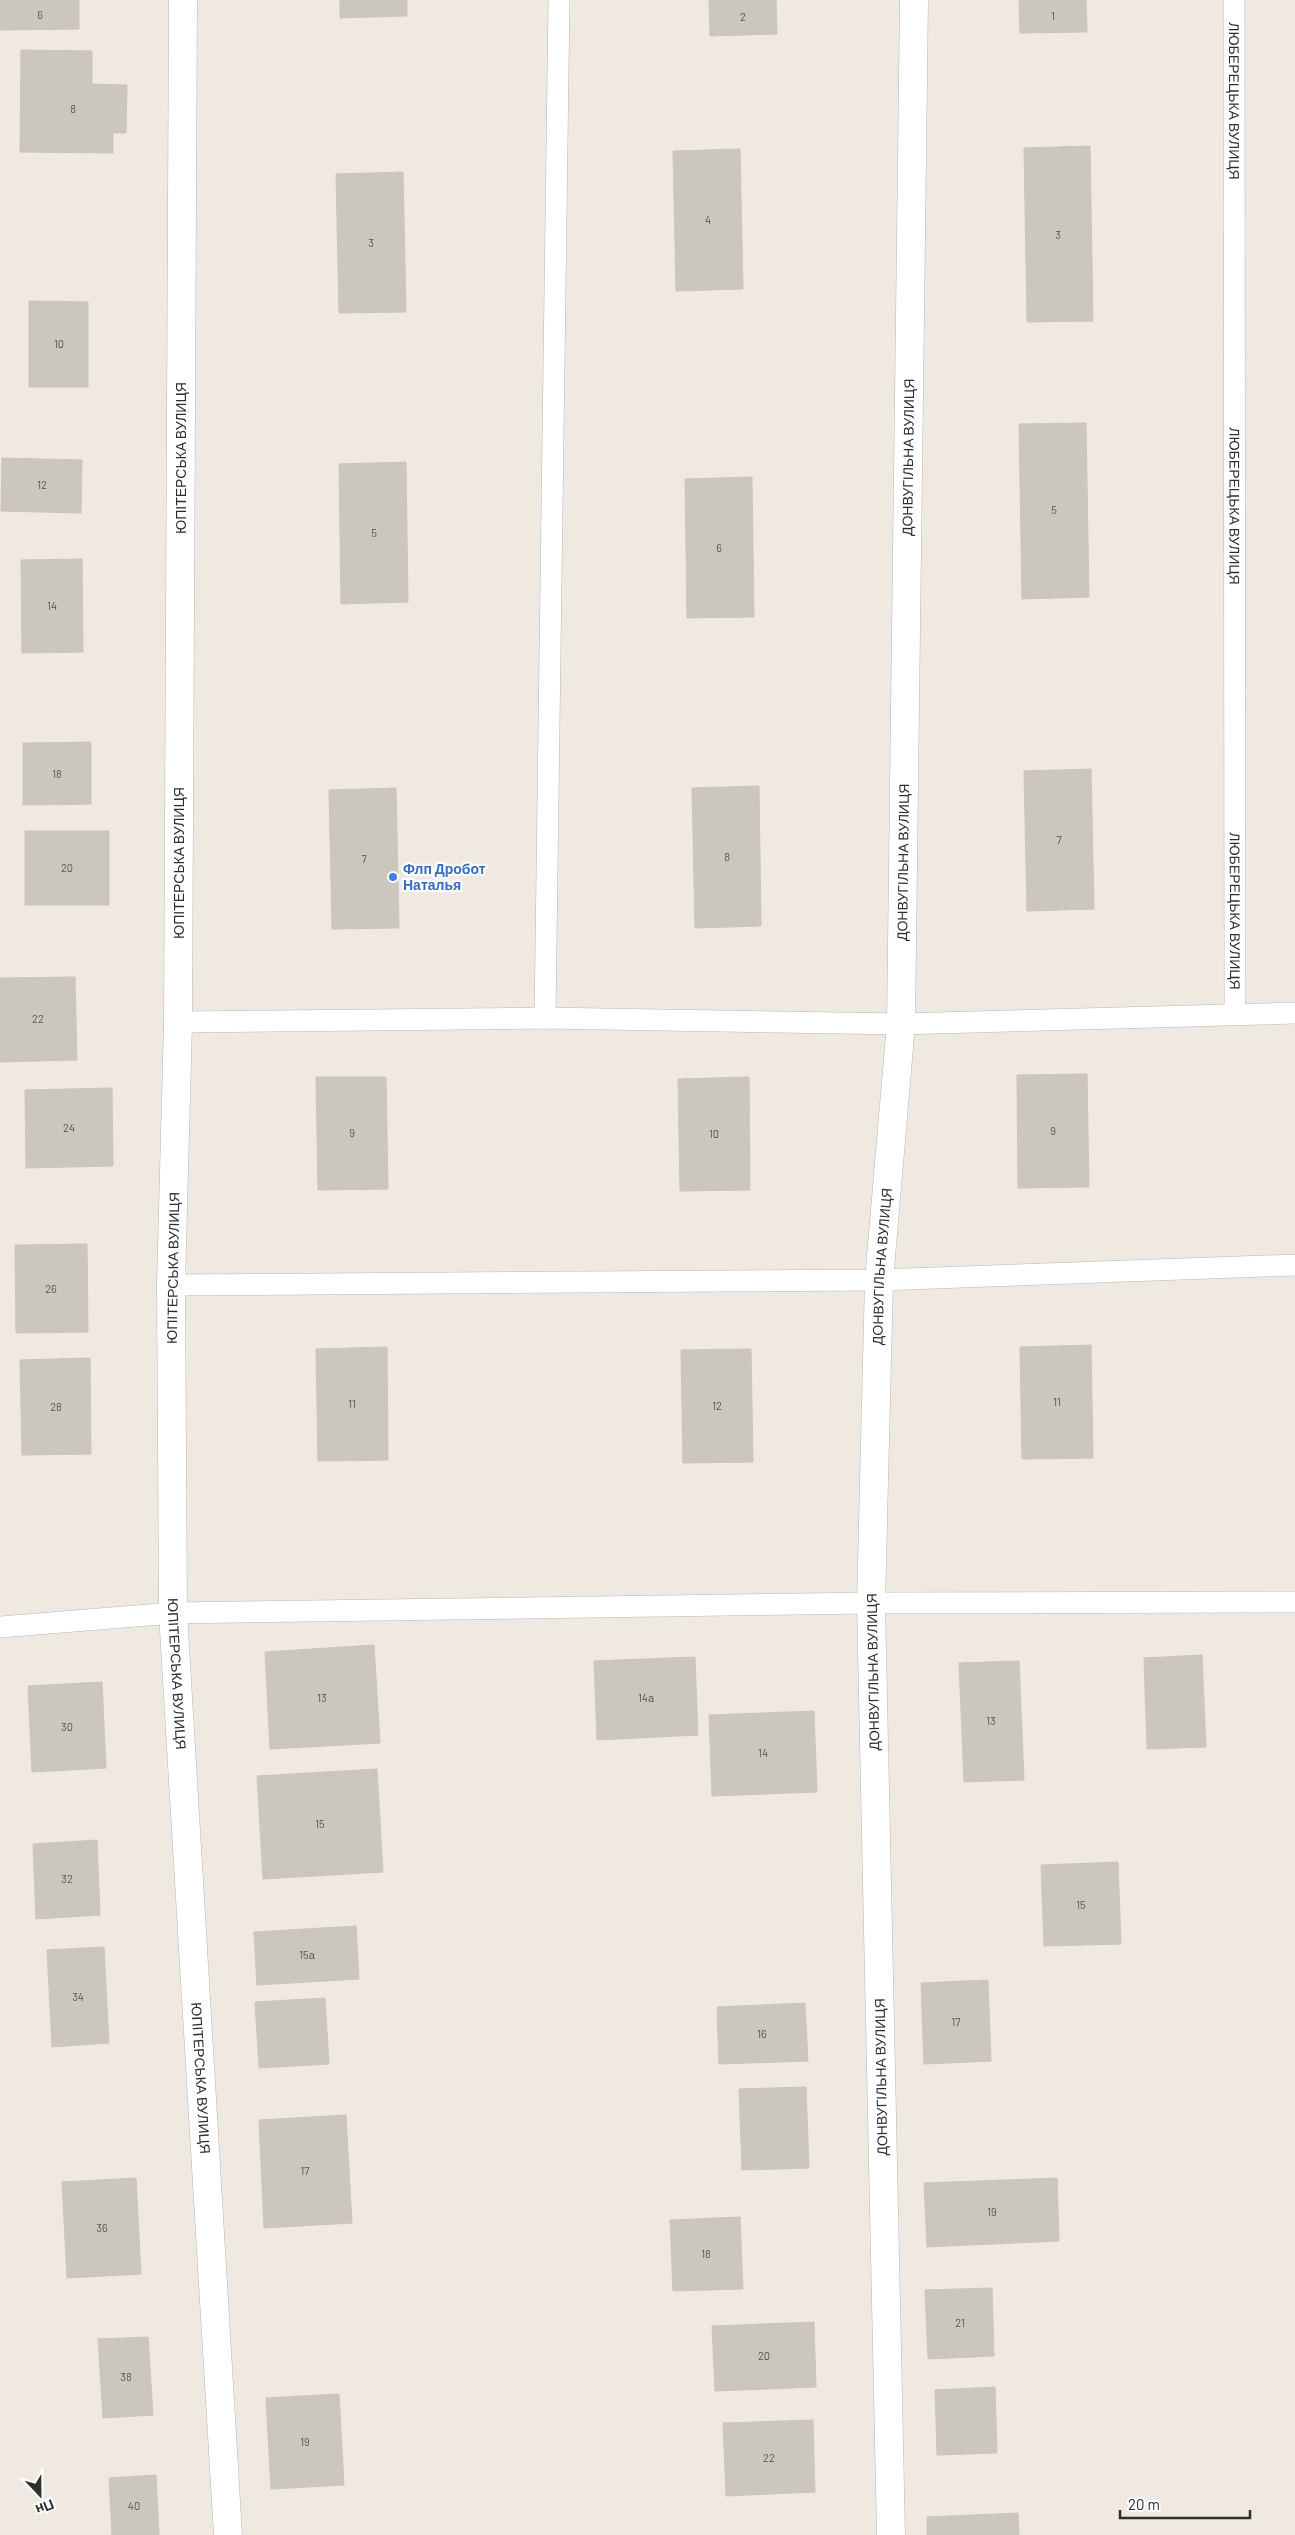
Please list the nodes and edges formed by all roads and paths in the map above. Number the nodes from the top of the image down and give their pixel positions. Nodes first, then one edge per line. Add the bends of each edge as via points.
1 (183, 0) edge
2 (559, 0) edge
3 (914, 0) edge
4 (1234, 0) edge
5 (1235, 1013) junction
6 (1295, 1013) edge
7 (545, 1018) junction
8 (178, 1022) junction
9 (901, 1024) junction
10 (1295, 1265) edge
11 (879, 1280) junction
12 (172, 1285) junction
13 (1295, 1602) edge
14 (871, 1603) junction
15 (173, 1613) junction
16 (0, 1627) edge
17 (228, 2535) edge
18 (891, 2535) edge

1 - 8 street, ЮПІТЕРСЬКА ВУЛИЦЯ
2 - 7 lane
3 - 9 street, ДОНВУГІЛЬНА ВУЛИЦЯ
4 - 5 lane, ЛЮБЕРЕЦЬКА ВУЛИЦЯ
5 - 6 lane
5 - 9 lane
7 - 8 lane
7 - 9 lane
8 - 12 street, ЮПІТЕРСЬКА ВУЛИЦЯ
9 - 11 street, ДОНВУГІЛЬНА ВУЛИЦЯ
10 - 11 lane
11 - 12 lane
11 - 14 street, ДОНВУГІЛЬНА ВУЛИЦЯ
12 - 15 street, ЮПІТЕРСЬКА ВУЛИЦЯ
13 - 14 lane
14 - 15 lane
14 - 18 street, ДОНВУГІЛЬНА ВУЛИЦЯ
15 - 16 lane
15 - 17 street, ЮПІТЕРСЬКА ВУЛИЦЯ

